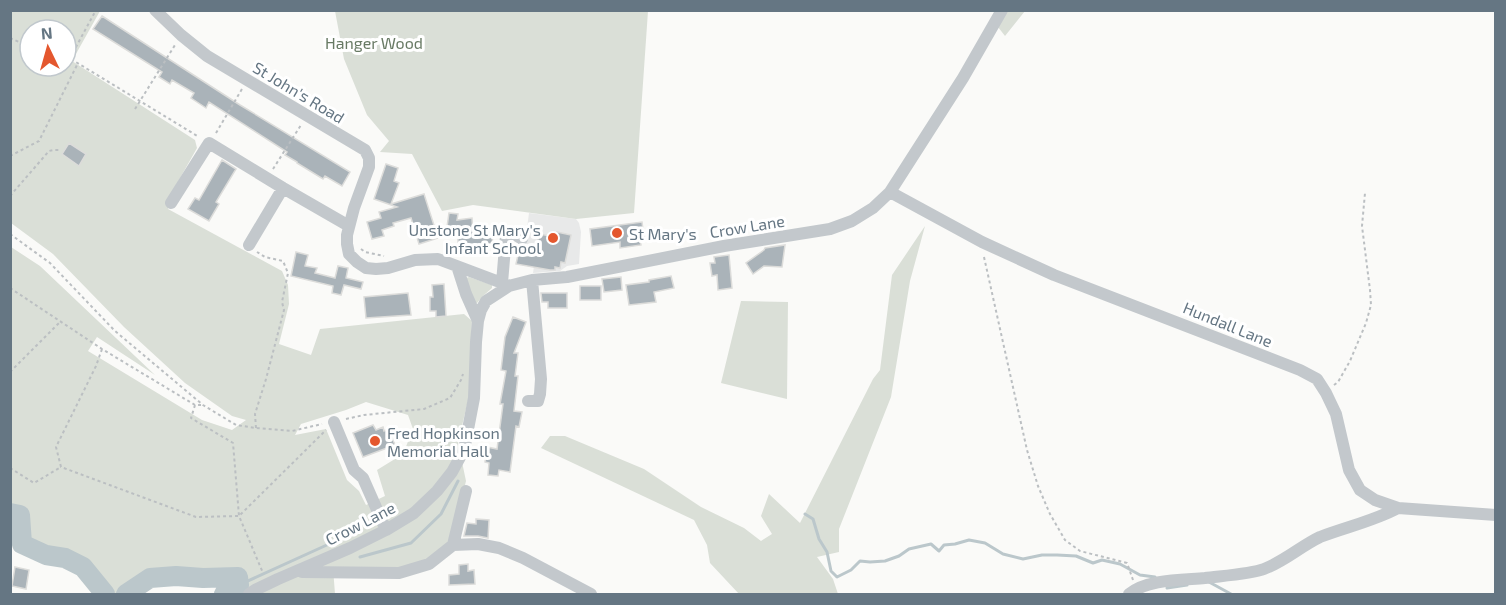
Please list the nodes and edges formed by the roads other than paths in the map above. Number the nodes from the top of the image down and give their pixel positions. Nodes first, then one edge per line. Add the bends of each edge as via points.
1 (155, 10) edge
2 (1002, 10) edge
3 (283, 188) junction
4 (890, 192) junction
5 (171, 203) dead end
6 (349, 226) junction
7 (522, 239) dead end
8 (249, 244) road end
9 (458, 266) junction
10 (532, 280) junction
11 (506, 284) junction
12 (478, 321) junction
13 (528, 401) dead end
14 (334, 422) road end
15 (466, 491) dead end
16 (1398, 508) junction
17 (1496, 515) edge
18 (386, 530) junction
19 (453, 545) junction
20 (295, 572) junction
21 (1132, 592) edge
22 (249, 594) edge
23 (591, 594) edge

1 - 6 street, St John's Road via 207,56 365,150 369,167
2 - 4 street, Crow Lane
3 - 5 street via 209,143
3 - 6 street
3 - 8 street
4 - 10 street, Crow Lane via 852,221 830,229 567,278
4 - 16 street, Hundall Lane via 982,242 1054,274 1317,380 1335,414 1348,470 1360,490
6 - 9 street, St John's Road via 346,244 350,254 366,268 388,268 429,259
7 - 11 street via 511,232 506,235
9 - 11 street, St John's Road
9 - 12 street
10 - 11 street, Crow Lane
10 - 13 street via 541,386 538,401
11 - 12 street, Crow Lane via 486,301
12 - 18 street, Crow Lane via 474,398 464,450 437,491 414,513
14 - 18 street
15 - 19 street
16 - 17 street, Hundall Lane
16 - 21 street via 1317,539 1262,570 1158,582
18 - 20 street, Crow Lane
19 - 20 street via 429,564 399,573
19 - 23 street via 499,548
20 - 22 street, Crow Lane

